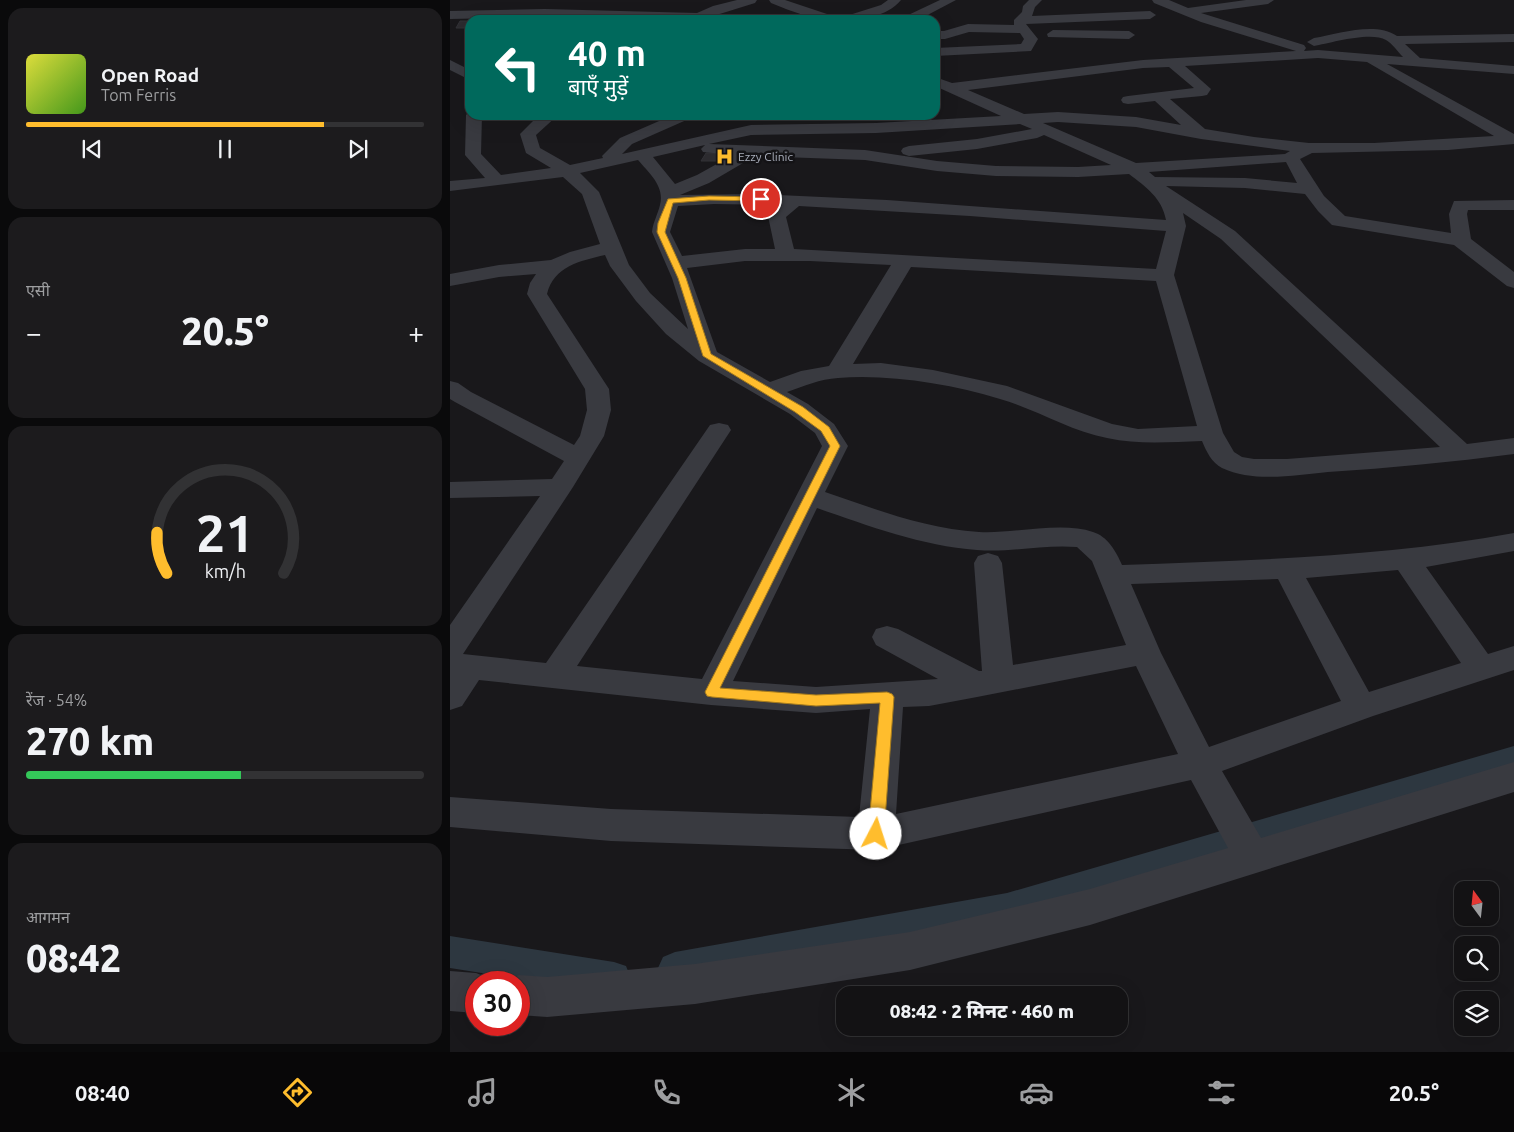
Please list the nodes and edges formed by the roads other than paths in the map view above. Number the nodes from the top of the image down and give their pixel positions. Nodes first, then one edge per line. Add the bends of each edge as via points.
1 (751, 0) edge
2 (775, 0) edge
3 (895, 0) edge
4 (950, 0) edge
5 (1036, 0) edge
6 (1268, 0) edge
7 (1162, 1) edge
8 (1183, 10) junction
9 (450, 15) edge
10 (596, 15) edge
11 (710, 15) edge
12 (816, 15) edge
13 (863, 15) edge
14 (918, 15) edge
15 (1150, 15) junction
16 (1023, 28) junction
17 (940, 35) edge
18 (1514, 38) edge
19 (1394, 40) junction
20 (1130, 44) junction
21 (1290, 45) junction
22 (940, 52) edge
23 (1318, 54) junction
24 (1364, 56) junction
25 (1415, 61) junction
26 (1173, 63) junction
27 (450, 64) edge
28 (1143, 64) junction
29 (1514, 70) edge
30 (465, 73) edge
31 (942, 89) edge
32 (1161, 96) junction
33 (1128, 100) dead end
34 (542, 120) edge
35 (639, 120) edge
36 (781, 120) edge
37 (1021, 120) junction
38 (468, 122) edge
39 (698, 123) edge
40 (751, 130) junction
41 (1048, 131) junction
42 (1201, 134) junction
43 (1513, 139) edge
44 (626, 141) junction
45 (670, 148) junction
46 (1309, 148) junction
47 (751, 151) junction
48 (642, 155) junction
49 (865, 155) junction
50 (1290, 157) junction
51 (608, 162) junction
52 (567, 171) junction
53 (542, 175) junction
54 (1147, 179) junction
55 (498, 181) junction
56 (450, 186) edge
57 (1311, 189) junction
58 (670, 197) junction
59 (794, 201) junction
60 (450, 203) edge
61 (1514, 204) edge
62 (1177, 226) junction
63 (1462, 242) junction
64 (611, 247) junction
65 (786, 255) junction
66 (904, 261) junction
67 (676, 263) junction
68 (554, 266) junction
69 (1164, 275) junction
70 (1510, 276) edge
71 (450, 280) edge
72 (707, 356) junction
73 (838, 371) junction
74 (450, 388) edge
75 (768, 391) junction
76 (719, 430) dead end
77 (1212, 433) junction
78 (1514, 446) edge
79 (1461, 453) junction
80 (578, 458) junction
81 (560, 487) junction
82 (450, 490) edge
83 (810, 496) junction
84 (1512, 546) edge
85 (1405, 559) junction
86 (988, 563) dead end
87 (1287, 569) junction
88 (1113, 575) junction
89 (887, 637) dead end
90 (1145, 653) junction
91 (1514, 658) edge
92 (457, 660) edge
93 (1481, 668) junction
94 (555, 674) junction
95 (988, 682) junction
96 (712, 692) junction
97 (450, 697) edge
98 (887, 697) junction
99 (1361, 707) junction
100 (1200, 764) junction
101 (1514, 777) edge
102 (450, 812) edge
103 (876, 834) junction
104 (1252, 857) junction
105 (450, 991) edge
106 (465, 992) edge
107 (530, 996) edge

1 - 11 street
2 - 12 street
3 - 13 street via 885,8
4 - 14 street
5 - 16 street via 1030,6
6 - 8 street
7 - 8 street
7 - 15 street
8 - 21 street
9 - 10 street
15 - 16 street
15 - 20 street via 1135,25
16 - 17 street via 968,28
16 - 20 street
16 - 22 street via 1031,39 1026,48
18 - 19 street
19 - 21 street via 1387,35 1371,34
19 - 25 street
20 - 28 street
21 - 23 street
23 - 24 street
23 - 26 street
24 - 25 street
24 - 43 street
25 - 29 street
26 - 28 street
26 - 32 street via 1204,89 1202,92
27 - 30 street
28 - 31 street
31 - 37 street
32 - 33 street
32 - 42 street
34 - 52 street via 528,134 532,150
35 - 44 street
36 - 40 street
37 - 40 street via 876,128
37 - 41 street
37 - 42 street via 1058,117 1100,119
38 - 55 street via 474,155
39 - 40 street
39 - 44 street
39 - 45 street
41 - 49 street via 977,144
41 - 54 street
42 - 46 street
43 - 46 street via 1448,145
44 - 51 street
45 - 47 street
45 - 48 street
46 - 50 street
47 - 49 street
47 - 58 street
48 - 51 street
48 - 58 street via 665,182
49 - 54 street via 937,166 1078,172
50 - 54 street
50 - 57 street
51 - 52 street
52 - 53 street
52 - 64 street via 590,192
53 - 55 street
53 - 60 street
54 - 57 street
54 - 62 street via 1173,208
54 - 79 street via 1228,234
55 - 56 street
57 - 63 street via 1339,221
58 - 59 street
58 - 67 street via 661,232
59 - 62 street via 946,208
59 - 65 street via 777,216
61 - 63 street via 1460,205
62 - 69 street
63 - 70 street
64 - 68 street
64 - 72 street via 620,266 643,297 674,329
65 - 66 street
65 - 67 street via 746,255
66 - 69 street
66 - 73 street
67 - 72 street
68 - 71 street
68 - 80 street via 543,275 537,294 597,389 600,410 592,436
69 - 77 street
72 - 75 street
73 - 75 street via 809,376
73 - 77 street via 890,371 1007,393 1107,431 1138,436
74 - 80 street
75 - 83 street via 825,429 835,446
76 - 94 street
77 - 79 street via 1218,451 1232,462 1269,468
78 - 79 street
80 - 81 street
81 - 82 street
81 - 92 street
83 - 88 street via 917,532 966,540 1002,542 1082,538 1097,546
83 - 96 street
84 - 85 street
85 - 87 street
85 - 93 street
86 - 95 street
87 - 88 street
87 - 99 street
88 - 90 street
89 - 95 street
90 - 95 street
90 - 100 street
91 - 93 street
92 - 94 street
92 - 97 street
93 - 99 street
94 - 96 street
95 - 98 street
96 - 98 street via 816,700
98 - 103 street
99 - 100 street
100 - 103 street
100 - 104 street
101 - 104 street
102 - 103 street via 611,825
104 - 107 street via 1090,907 910,951 695,984
105 - 106 street

